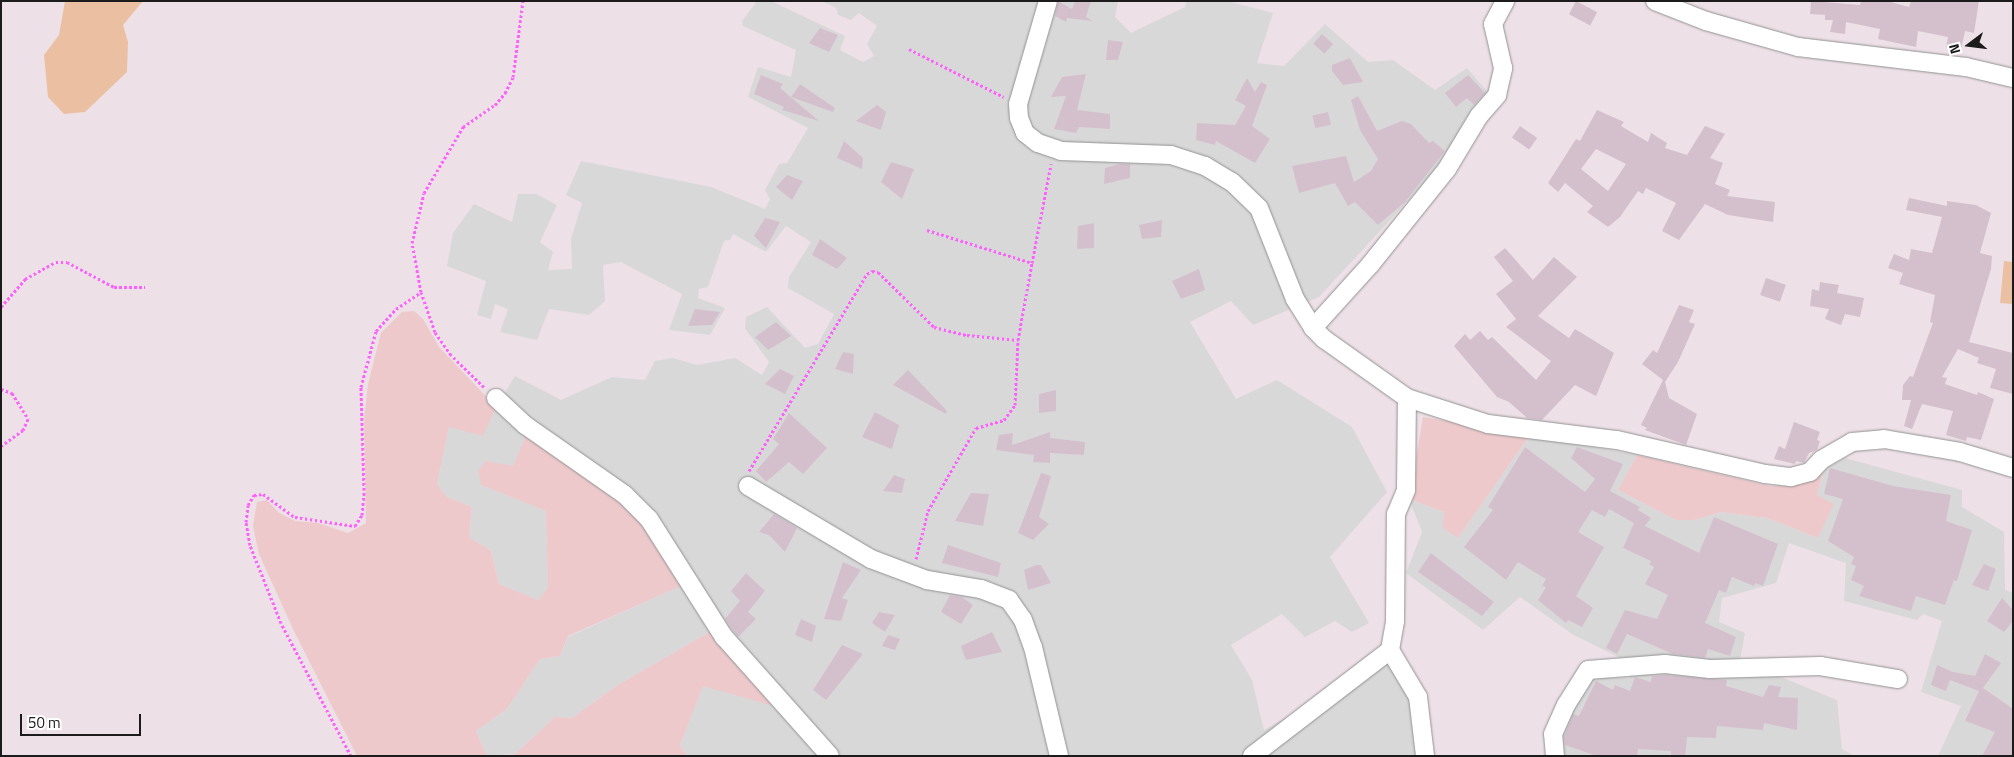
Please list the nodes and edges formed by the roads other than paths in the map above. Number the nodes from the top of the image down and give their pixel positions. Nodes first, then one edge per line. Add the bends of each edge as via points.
1 (1048, 1) edge
2 (1505, 1) edge
3 (1655, 1) edge
4 (2013, 78) edge
5 (1313, 328) junction
6 (496, 398) road end
7 (1407, 398) junction
8 (2013, 468) edge
9 (748, 486) road end
10 (1390, 650) junction
11 (1898, 679) dead end
12 (830, 756) edge
13 (1059, 756) edge
14 (1252, 756) edge
15 (1425, 756) edge
16 (1555, 756) edge

1 - 5 street via 1018,104 1025,133 1038,143 1054,148 1171,155 1205,166 1232,182 1259,208 1296,299
2 - 5 street via 1493,24 1503,68 1497,94 1447,169 1370,265
3 - 4 street via 1706,21 1798,47 1966,67
5 - 7 street via 1324,340
6 - 12 street via 525,424 625,495 649,519 724,637
7 - 8 street via 1488,424 1617,440 1764,474 1791,477 1804,474 1852,442 1884,439 1960,452
7 - 10 street via 1406,490 1396,514 1395,621
9 - 13 street via 871,559 912,575 980,589 1009,600 1023,620 1033,647
10 - 14 street
10 - 15 street via 1418,697
11 - 16 street via 1820,666 1710,669 1665,664 1588,670 1553,734

